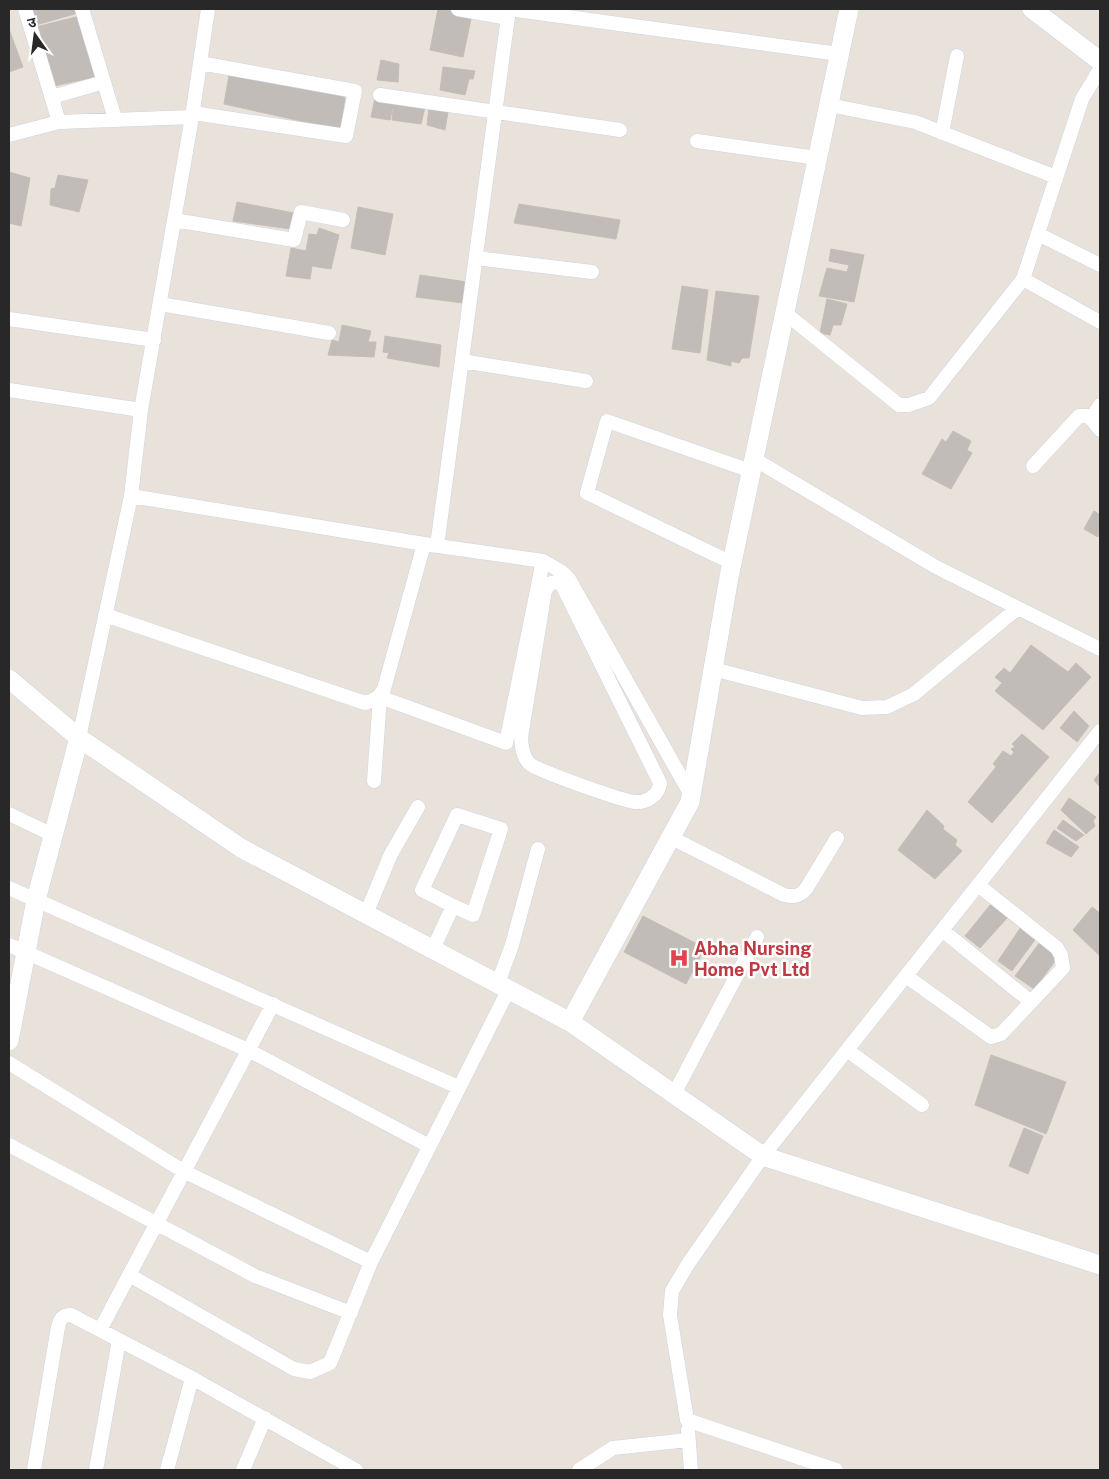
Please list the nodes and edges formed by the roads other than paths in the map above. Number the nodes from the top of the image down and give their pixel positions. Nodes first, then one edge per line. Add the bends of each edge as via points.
1 (25, 9) edge
2 (82, 9) edge
3 (208, 9) edge
4 (458, 9) edge
5 (849, 9) edge
6 (1032, 9) edge
7 (509, 12) edge
8 (839, 54) junction
9 (957, 56) dead end
10 (1100, 61) edge
11 (200, 63) junction
12 (1100, 69) edge
13 (104, 82) junction
14 (380, 95) dead end
15 (52, 97) junction
16 (828, 105) junction
17 (495, 113) junction
18 (192, 115) junction
19 (115, 119) junction
20 (58, 122) junction
21 (620, 130) dead end
22 (942, 132) junction
23 (9, 135) edge
24 (697, 141) dead end
25 (817, 158) junction
26 (1056, 177) junction
27 (174, 220) junction
28 (343, 220) dead end
29 (1038, 234) junction
30 (476, 258) junction
31 (1100, 264) edge
32 (592, 272) dead end
33 (1023, 279) junction
34 (160, 304) junction
35 (784, 313) junction
36 (9, 319) edge
37 (1100, 322) edge
38 (328, 332) dead end
39 (154, 340) junction
40 (462, 361) junction
41 (586, 381) dead end
42 (9, 390) edge
43 (1100, 406) edge
44 (141, 410) junction
45 (1091, 419) junction
46 (1100, 430) edge
47 (752, 465) junction
48 (1033, 466) dead end
49 (131, 496) junction
50 (430, 546) junction
51 (543, 561) junction
52 (732, 563) junction
53 (1018, 608) junction
54 (105, 615) junction
55 (1100, 649) edge
56 (713, 670) junction
57 (624, 676) junction
58 (9, 679) edge
59 (610, 681) junction
60 (380, 697) junction
61 (1099, 737) edge
62 (79, 738) junction
63 (374, 781) dead end
64 (691, 795) junction
65 (418, 806) dead end
66 (9, 814) edge
67 (53, 835) junction
68 (670, 837) junction
69 (837, 838) dead end
70 (538, 849) dead end
71 (978, 885) junction
72 (9, 888) edge
73 (36, 900) junction
74 (453, 906) junction
75 (366, 914) junction
76 (942, 930) junction
77 (757, 937) dead end
78 (9, 944) edge
79 (433, 949) junction
80 (26, 953) junction
81 (906, 976) junction
82 (504, 986) junction
83 (1031, 1002) junction
84 (273, 1004) junction
85 (570, 1022) junction
86 (9, 1041) edge
87 (248, 1050) junction
88 (847, 1050) junction
89 (9, 1063) edge
90 (458, 1087) junction
91 (674, 1094) junction
92 (922, 1105) dead end
93 (9, 1145) edge
94 (429, 1146) junction
95 (762, 1156) junction
96 (183, 1171) junction
97 (156, 1223) junction
98 (371, 1262) junction
99 (1100, 1265) edge
100 (129, 1274) junction
101 (351, 1313) junction
102 (100, 1330) junction
103 (119, 1340) junction
104 (192, 1378) junction
105 (265, 1418) junction
106 (686, 1420) junction
107 (688, 1440) junction
108 (349, 1469) edge
109 (34, 1470) edge
110 (96, 1470) edge
111 (167, 1470) edge
112 (243, 1470) edge
113 (579, 1470) edge
114 (691, 1470) edge
115 (836, 1470) edge

1 - 15 street
2 - 13 street
3 - 11 street
4 - 7 street
5 - 8 street
6 - 10 street
7 - 8 street
7 - 17 street
8 - 16 street
9 - 22 street
11 - 18 street
11 - 18 street via 355,91 346,136
12 - 26 street via 1082,99
13 - 15 street
13 - 19 street
14 - 17 street
15 - 20 street
16 - 22 street via 915,122
16 - 25 street
17 - 21 street
17 - 30 street
18 - 19 street
18 - 27 street
19 - 20 street
20 - 23 street
22 - 26 street
24 - 25 street
25 - 35 street
26 - 29 street
27 - 28 street via 294,240 301,212
27 - 34 street
29 - 31 street
29 - 33 street
30 - 32 street
30 - 40 street
33 - 35 street via 929,398 909,405 899,404
33 - 37 street
34 - 38 street
34 - 39 street
35 - 47 street
36 - 39 street
39 - 44 street
40 - 41 street
40 - 50 street
42 - 44 street
43 - 45 street
44 - 49 street
45 - 46 street
45 - 48 street via 1086,414 1079,416
47 - 52 street
47 - 52 street via 607,421 587,493
47 - 53 street
49 - 50 street
49 - 54 street
50 - 51 street
50 - 60 street
51 - 57 street via 569,579
51 - 60 street via 506,744
52 - 56 street
53 - 55 street
53 - 56 street via 914,694 887,707 862,708
54 - 60 street via 365,702
54 - 62 street
56 - 64 street
57 - 59 street
57 - 64 street
58 - 62 street
59 - 59 street via 660,783 654,797 636,802 529,763 520,740 545,590 552,583 562,585
60 - 63 street
61 - 71 street
62 - 67 street
62 - 75 street via 241,848
64 - 68 street
65 - 75 street via 391,854
66 - 67 street
67 - 73 street
68 - 69 street via 793,897 806,889
68 - 85 street
70 - 82 street
71 - 76 street
71 - 83 street via 1062,955 1063,968
72 - 73 street
73 - 80 street
73 - 84 street
74 - 74 street via 473,915 501,829 457,815 422,890
74 - 79 street
75 - 79 street
76 - 81 street
76 - 83 street
77 - 91 street
78 - 80 street
79 - 82 street
80 - 86 street
80 - 87 street
81 - 83 street via 991,1037 1001,1034
81 - 88 street
82 - 85 street
82 - 90 street
84 - 87 street
84 - 90 street
85 - 91 street
87 - 94 street
87 - 96 street
88 - 92 street
88 - 95 street
89 - 96 street
90 - 94 street
91 - 95 street
93 - 97 street
94 - 98 street
95 - 99 street
95 - 106 street via 672,1291 670,1315
96 - 97 street
96 - 98 street
97 - 100 street
97 - 101 street via 255,1276
98 - 101 street
100 - 101 street via 294,1369 310,1372 330,1363
100 - 102 street
102 - 103 street
102 - 109 street via 71,1315 61,1318
103 - 104 street
103 - 110 street
104 - 105 street
104 - 111 street
105 - 108 street
105 - 112 street
106 - 107 street
106 - 115 street
107 - 113 street via 613,1448
107 - 114 street

